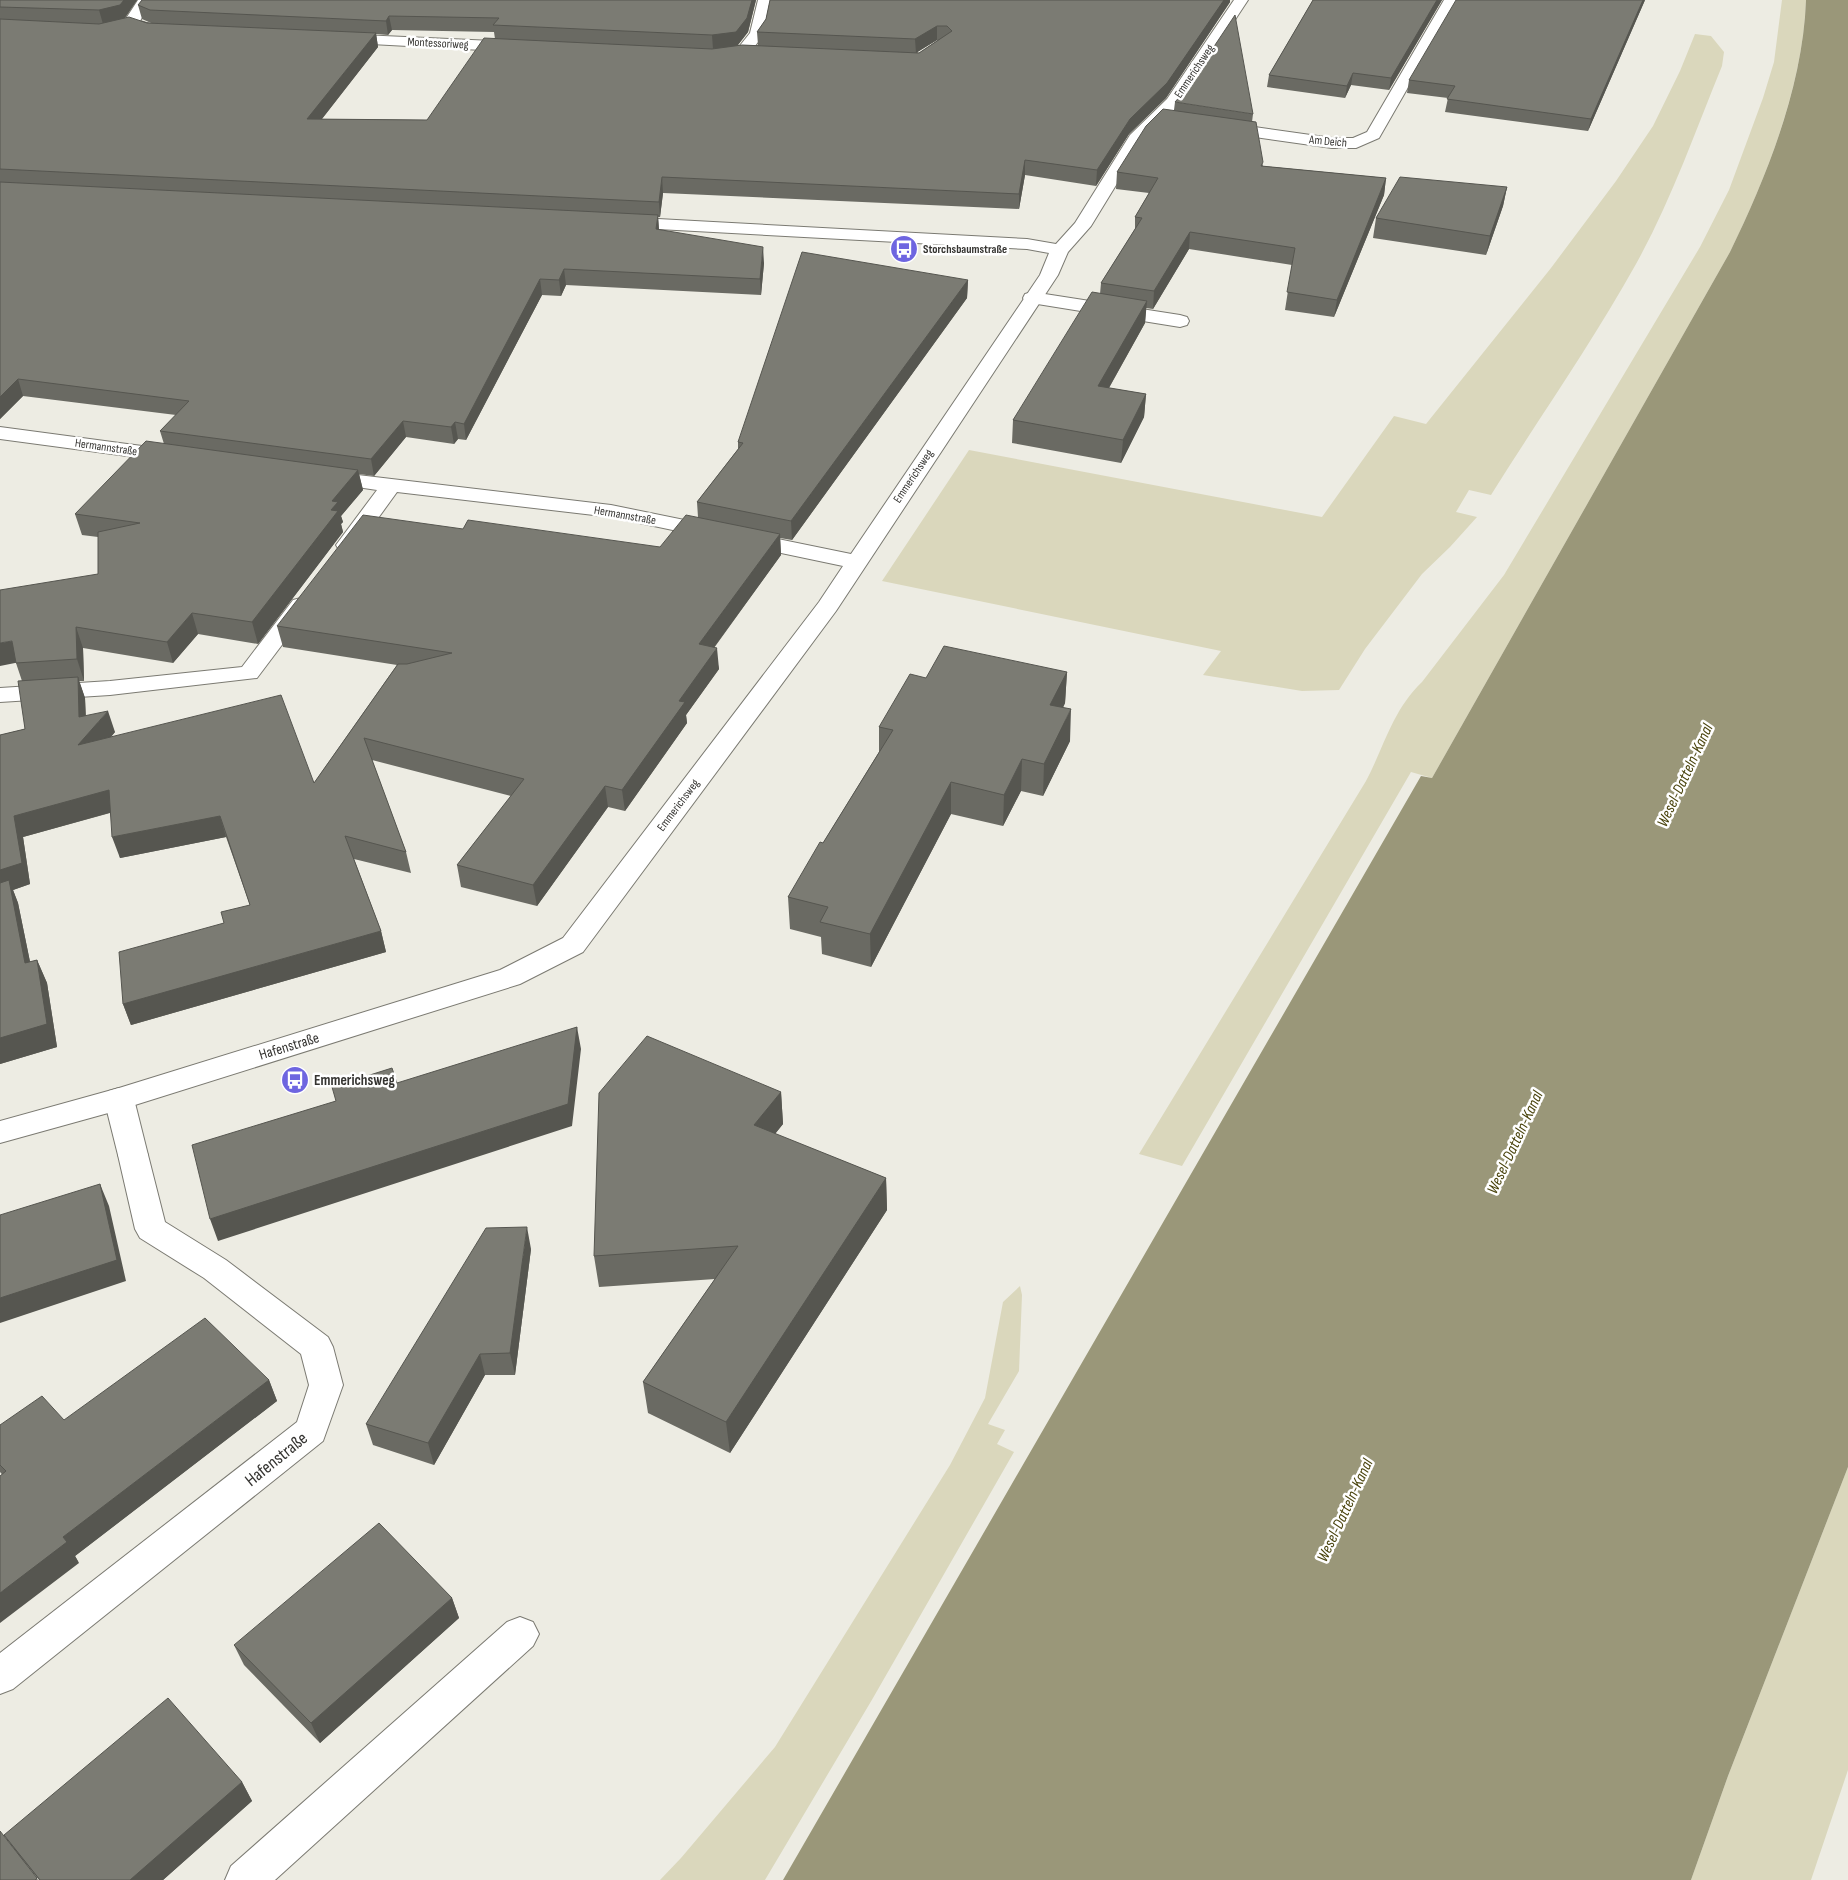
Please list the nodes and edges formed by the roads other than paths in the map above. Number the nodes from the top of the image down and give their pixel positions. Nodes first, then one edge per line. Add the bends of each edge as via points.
1 (145, 0) edge
2 (765, 0) edge
3 (1241, 0) edge
4 (1451, 0) edge
5 (134, 24) junction
6 (118, 27) edge
7 (177, 31) edge
8 (325, 38) edge
9 (534, 48) edge
10 (743, 52) junction
11 (763, 53) edge
12 (703, 55) edge
13 (1156, 117) junction
14 (1176, 120) edge
15 (1205, 124) edge
16 (608, 222) edge
17 (1060, 250) junction
18 (1032, 298) junction
19 (1180, 321) dead end
20 (0, 433) edge
21 (196, 459) edge
22 (303, 474) edge
23 (391, 486) junction
24 (856, 562) junction
25 (332, 564) edge
26 (314, 587) edge
27 (0, 695) edge
28 (573, 945) joint
29 (119, 1098) junction
30 (0, 1132) edge
31 (520, 1634) dead end
32 (0, 1676) edge
33 (245, 1880) edge

1 - 5 street via 132,20
2 - 10 street via 757,34
3 - 13 street, Emmerichsweg via 1173,102
4 - 15 street, Am Deich via 1373,135 1356,143 1332,143
5 - 6 street
5 - 7 street via 151,30
8 - 9 street, Montessoriweg
10 - 11 street
10 - 12 street
13 - 14 street
13 - 17 street, Emmerichsweg via 1136,138 1082,226
16 - 17 street via 1027,244
17 - 18 street, Emmerichsweg via 1049,275
18 - 19 street
18 - 24 street, Emmerichsweg
20 - 21 street, Hermannstraße
22 - 23 street, Hermannstraße
23 - 24 street, Hermannstraße via 611,511
23 - 25 street
24 - 28 street, Emmerichsweg via 822,614
26 - 27 street via 249,673 110,688
28 - 29 street, Hafenstraße via 510,977
29 - 30 street, Hafenstraße
29 - 32 street, Hafenstraße via 151,1229 215,1269 316,1348 326,1385 311,1431
31 - 33 street

